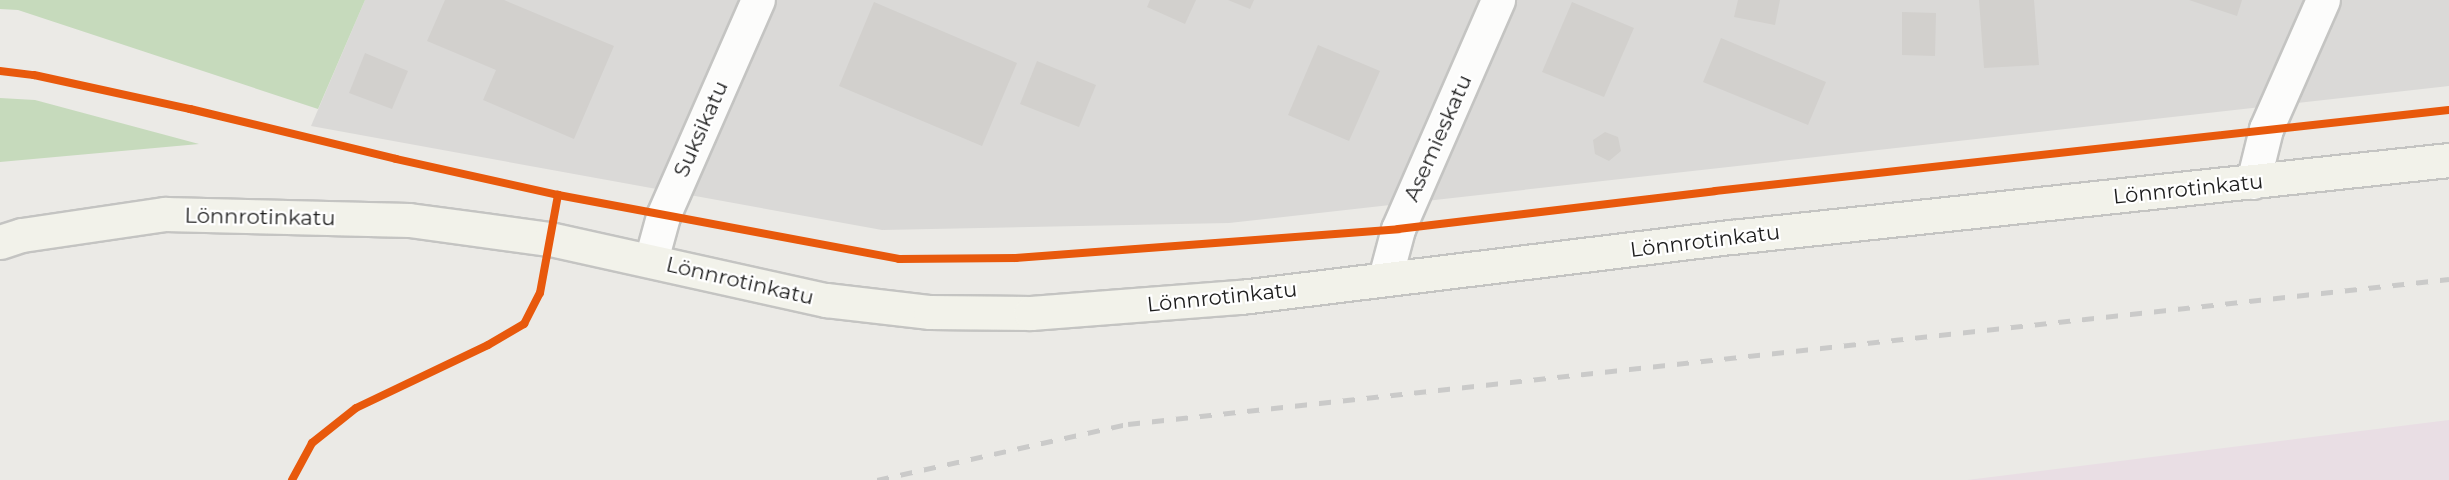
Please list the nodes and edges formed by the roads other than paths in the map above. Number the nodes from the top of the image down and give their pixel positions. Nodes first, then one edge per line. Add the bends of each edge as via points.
1 (758, 0) edge
2 (1498, 0) edge
3 (2324, 0) edge
4 (2449, 160) edge
5 (2253, 182) junction
6 (0, 242) edge
7 (651, 260) junction
8 (1385, 279) junction

1 - 7 street, Suksikatu via 663,216
2 - 8 street, Asemieskatu via 1398,229
3 - 5 street via 2266,129
4 - 5 street, Lönnrotinkatu
5 - 8 street, Lönnrotinkatu via 1732,237
6 - 7 street, Lönnrotinkatu via 22,235 165,214 409,220 550,239
7 - 8 street, Lönnrotinkatu via 826,300 930,312 1031,313 1241,297

